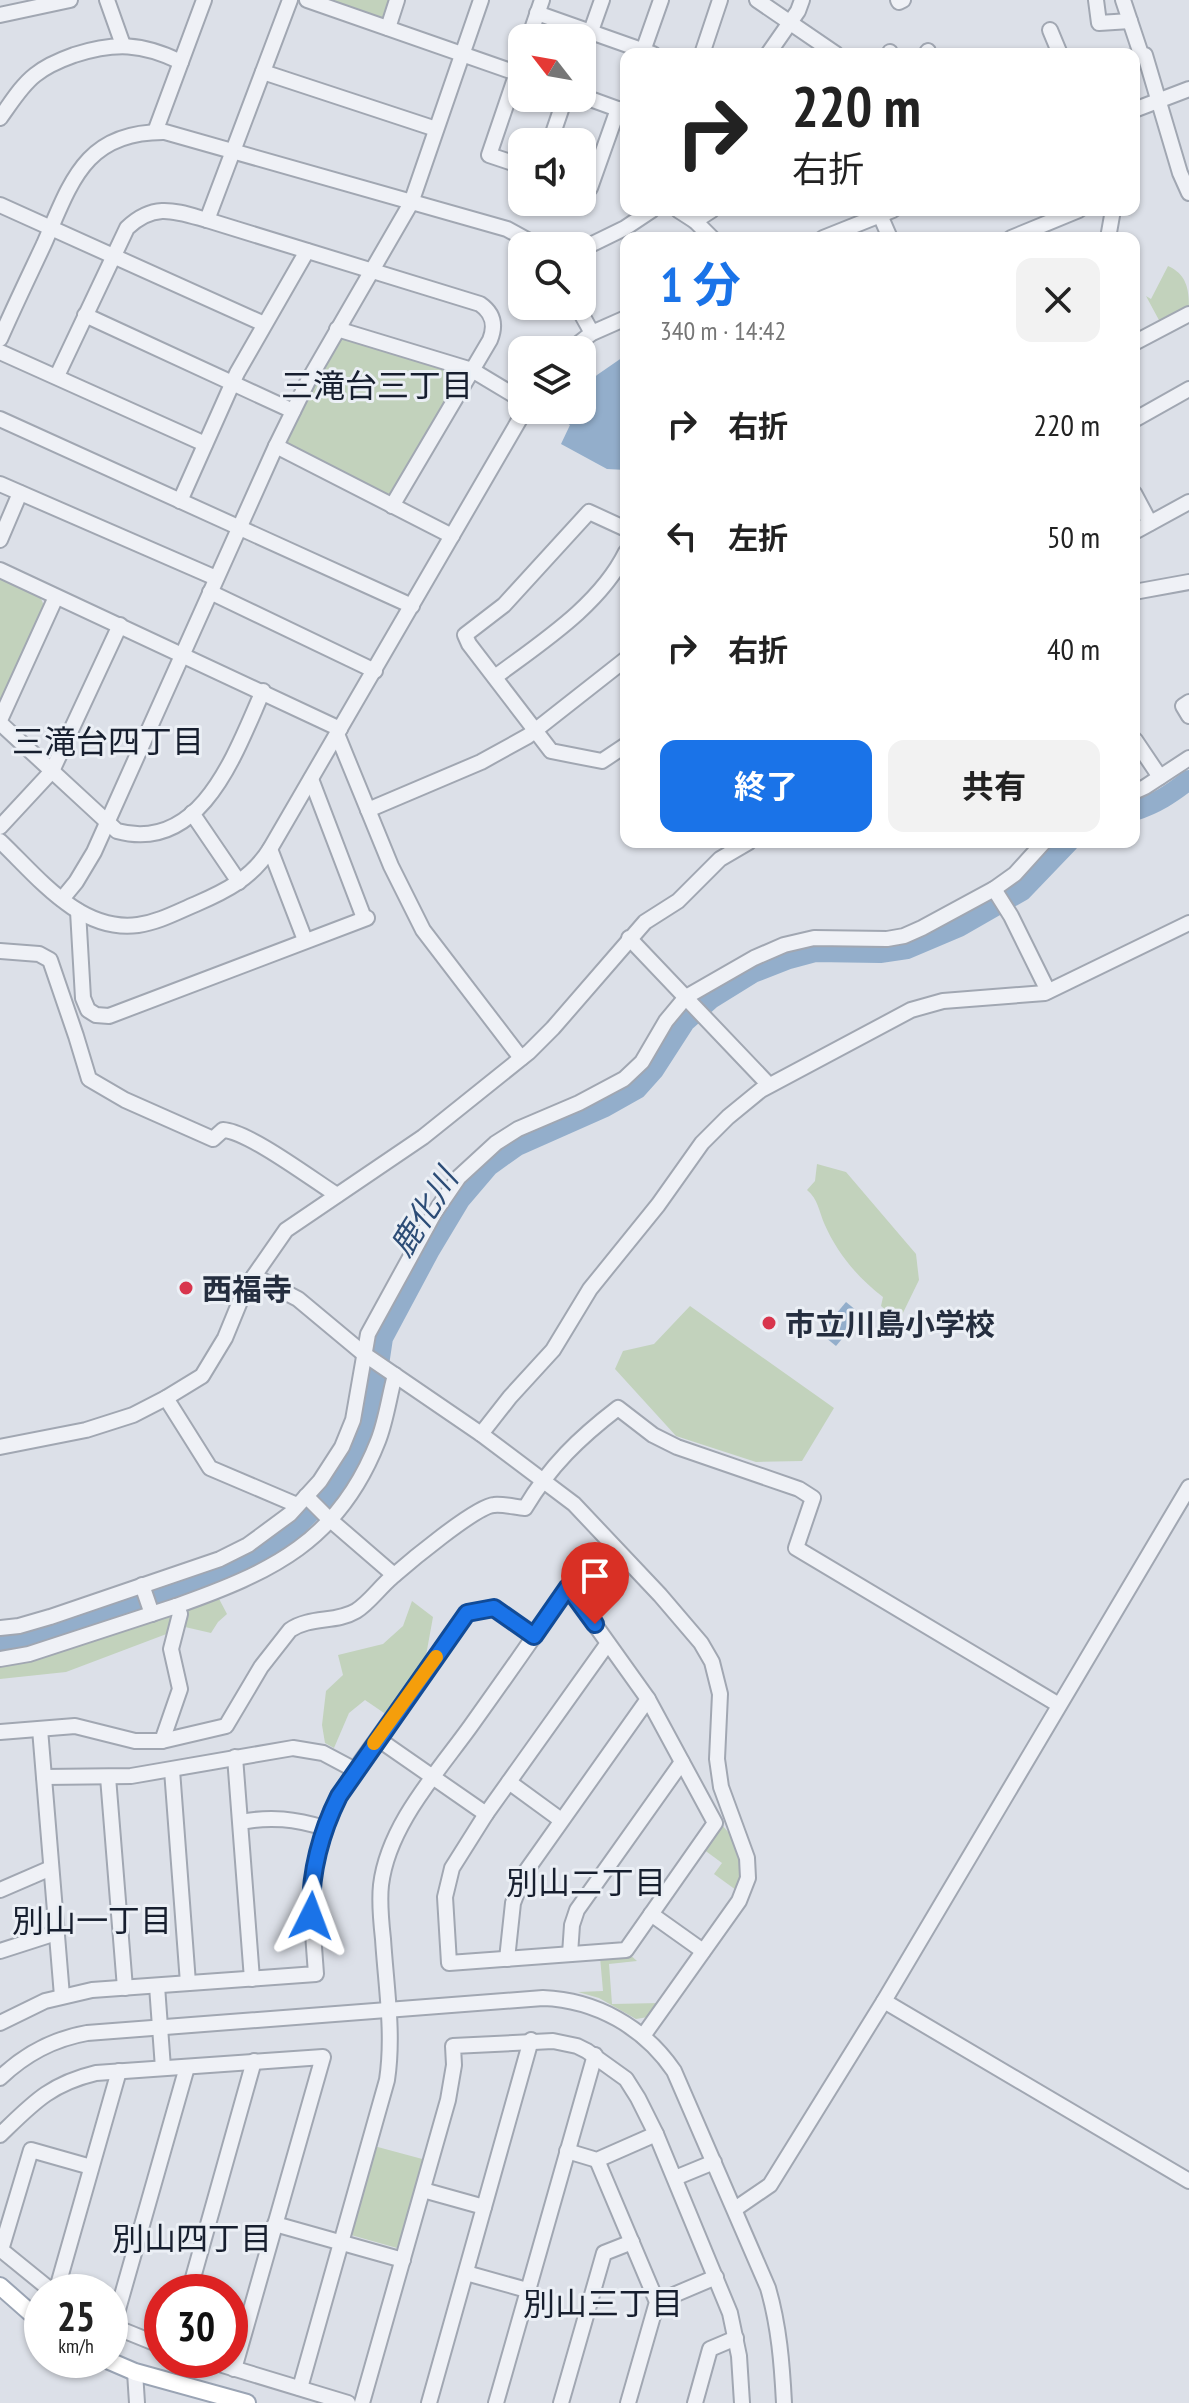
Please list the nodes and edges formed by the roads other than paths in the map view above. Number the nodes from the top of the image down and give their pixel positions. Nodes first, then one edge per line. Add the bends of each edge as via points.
1 (70, 0) edge
2 (107, 0) edge
3 (204, 0) edge
4 (290, 0) edge
5 (307, 0) edge
6 (397, 0) edge
7 (481, 0) edge
8 (602, 0) edge
9 (661, 0) edge
10 (720, 0) edge
11 (757, 0) edge
12 (802, 0) edge
13 (1096, 0) edge
14 (1123, 0) edge
15 (540, 7) edge
16 (0, 15) edge
17 (1130, 21) junction
18 (789, 23) junction
19 (576, 24) edge
20 (593, 24) edge
21 (388, 28) junction
22 (1050, 30) dead end
23 (596, 33) edge
24 (123, 45) junction
25 (637, 48) edge
26 (649, 48) edge
27 (704, 48) edge
28 (772, 48) edge
29 (827, 48) edge
30 (1058, 48) edge
31 (1139, 48) edge
32 (1140, 51) edge
33 (462, 55) junction
34 (181, 62) junction
35 (508, 70) edge
36 (263, 72) junction
37 (1189, 89) edge
38 (1158, 100) junction
39 (596, 101) edge
40 (508, 104) edge
41 (1140, 108) edge
42 (620, 109) edge
43 (620, 115) edge
44 (0, 118) edge
45 (436, 129) junction
46 (155, 132) junction
47 (232, 151) junction
48 (508, 161) edge
49 (596, 173) edge
50 (1189, 193) edge
51 (411, 203) junction
52 (0, 205) edge
53 (643, 216) edge
54 (687, 216) edge
55 (703, 216) edge
56 (878, 216) edge
57 (1064, 216) edge
58 (207, 220) junction
59 (695, 221) junction
60 (51, 228) junction
61 (512, 232) edge
62 (706, 232) edge
63 (838, 232) edge
64 (1026, 232) edge
65 (596, 242) edge
66 (307, 251) junction
67 (113, 256) junction
68 (371, 270) junction
69 (1189, 314) edge
70 (85, 315) junction
71 (585, 320) edge
72 (620, 321) edge
73 (264, 324) junction
74 (337, 329) junction
75 (592, 333) junction
76 (588, 336) edge
77 (0, 339) edge
78 (1140, 340) edge
79 (0, 352) edge
80 (472, 370) junction
81 (57, 376) junction
82 (233, 383) junction
83 (1189, 389) edge
84 (508, 392) edge
85 (293, 411) junction
86 (1140, 417) edge
87 (0, 419) edge
88 (517, 424) edge
89 (205, 444) junction
90 (276, 446) junction
91 (0, 484) edge
92 (20, 493) junction
93 (180, 501) junction
94 (1189, 502) edge
95 (1140, 504) edge
96 (392, 506) junction
97 (1150, 523) junction
98 (620, 526) edge
99 (240, 528) junction
100 (1140, 529) edge
101 (452, 536) junction
102 (0, 540) edge
103 (620, 563) edge
104 (0, 570) edge
105 (1189, 582) edge
106 (213, 585) junction
107 (1140, 591) edge
108 (56, 597) junction
109 (412, 606) junction
110 (120, 625) junction
111 (183, 654) junction
112 (620, 664) edge
113 (375, 671) junction
114 (495, 677) junction
115 (263, 691) junction
116 (1189, 702) edge
117 (1189, 716) edge
118 (0, 722) edge
119 (537, 730) junction
120 (339, 731) junction
121 (1140, 747) edge
122 (620, 749) edge
123 (1189, 758) edge
124 (52, 771) junction
125 (1160, 777) junction
126 (311, 779) junction
127 (1140, 789) edge
128 (368, 810) junction
129 (192, 813) junction
130 (107, 823) junction
131 (0, 827) edge
132 (0, 841) edge
133 (739, 848) edge
134 (1039, 848) edge
135 (270, 849) junction
136 (239, 882) junction
137 (995, 890) junction
138 (62, 899) junction
139 (78, 911) junction
140 (1189, 923) edge
141 (629, 938) junction
142 (305, 940) junction
143 (0, 951) edge
144 (80, 964) junction
145 (51, 966) junction
146 (1048, 991) junction
147 (686, 997) junction
148 (521, 1058) junction
149 (769, 1085) junction
150 (337, 1195) junction
151 (254, 1276) junction
152 (366, 1355) junction
153 (392, 1374) junction
154 (166, 1398) junction
155 (481, 1434) junction
156 (0, 1447) edge
157 (542, 1480) junction
158 (1189, 1487) edge
159 (304, 1500) junction
160 (329, 1519) junction
161 (394, 1575) junction
162 (142, 1587) junction
163 (176, 1606) junction
164 (151, 1613) junction
165 (0, 1628) edge
166 (534, 1636) junction
167 (608, 1643) junction
168 (0, 1659) edge
169 (648, 1699) junction
170 (1059, 1705) junction
171 (40, 1729) junction
172 (0, 1732) edge
173 (378, 1739) junction
174 (162, 1741) junction
175 (235, 1757) junction
176 (682, 1762) junction
177 (172, 1770) junction
178 (355, 1770) junction
179 (44, 1777) junction
180 (108, 1777) junction
181 (434, 1777) junction
182 (509, 1782) junction
183 (486, 1814) junction
184 (561, 1820) junction
185 (241, 1822) junction
186 (325, 1828) junction
187 (51, 1868) junction
188 (0, 1890) edge
189 (651, 1914) junction
190 (56, 1933) junction
191 (0, 1951) edge
192 (703, 1951) junction
193 (570, 1954) junction
194 (507, 1959) junction
195 (252, 1979) junction
196 (188, 1983) junction
197 (157, 1986) junction
198 (125, 1988) junction
199 (62, 1996) junction
200 (884, 2001) junction
201 (388, 2011) junction
202 (0, 2023) edge
203 (160, 2028) junction
204 (643, 2036) junction
205 (531, 2040) junction
206 (595, 2055) junction
207 (254, 2061) junction
208 (187, 2067) junction
209 (163, 2068) junction
210 (119, 2071) junction
211 (0, 2078) edge
212 (3, 2128) edge
213 (656, 2134) junction
214 (567, 2151) junction
215 (597, 2160) junction
216 (714, 2162) junction
217 (91, 2167) junction
218 (675, 2178) junction
219 (1189, 2181) edge
220 (423, 2190) junction
221 (484, 2207) junction
222 (735, 2209) junction
223 (275, 2224) junction
224 (341, 2242) junction
225 (632, 2242) junction
226 (0, 2250) edge
227 (403, 2260) junction
228 (466, 2273) junction
229 (31, 2274) edge
230 (60, 2274) edge
231 (127, 2274) edge
232 (194, 2274) edge
233 (716, 2277) junction
234 (0, 2286) edge
235 (527, 2290) junction
236 (657, 2302) junction
237 (24, 2307) edge
238 (248, 2319) edge
239 (736, 2338) junction
240 (128, 2369) edge
241 (135, 2372) junction
242 (248, 2373) edge
243 (300, 2388) junction
244 (137, 2403) edge
245 (247, 2403) edge
246 (348, 2403) edge
247 (362, 2403) edge
248 (429, 2403) edge
249 (496, 2403) edge
250 (561, 2403) edge
251 (628, 2403) edge
252 (695, 2403) edge
253 (742, 2403) edge
254 (784, 2403) edge

1 - 16 street
2 - 24 street
3 - 34 street
4 - 36 street
5 - 21 street
6 - 21 street
7 - 33 street
8 - 20 street
9 - 26 street
10 - 27 street
11 - 18 street
12 - 18 street
13 - 17 street via 1099,23
14 - 17 street
15 - 19 street
17 - 31 street
18 - 28 street
18 - 29 street
21 - 33 street
22 - 30 street
23 - 25 street
24 - 34 street via 151,49
24 - 44 street via 52,64 27,82
32 - 38 street
33 - 35 street
33 - 45 street
34 - 46 street
36 - 45 street
36 - 47 street
37 - 38 street
38 - 41 street
38 - 50 street
39 - 42 street
40 - 48 street via 489,155
43 - 49 street
45 - 51 street
46 - 47 street
46 - 60 street via 118,140 88,160 65,192
47 - 51 street
47 - 58 street
51 - 61 street
51 - 68 street
52 - 60 street
53 - 65 street
54 - 59 street
55 - 59 street
56 - 63 street
57 - 64 street
58 - 66 street
58 - 67 street via 169,210 145,214 127,228
59 - 62 street
60 - 67 street
60 - 77 street
66 - 68 street
66 - 73 street
67 - 70 street
67 - 73 street
68 - 74 street
68 - 80 street via 487,308 493,331
69 - 78 street
70 - 81 street
70 - 82 street
71 - 75 street
72 - 75 street
73 - 82 street
74 - 80 street
74 - 85 street
75 - 76 street
79 - 81 street
80 - 84 street
80 - 96 street
81 - 89 street
82 - 85 street
82 - 89 street
83 - 86 street
85 - 90 street
87 - 93 street
88 - 101 street
89 - 93 street
90 - 96 street
90 - 99 street
91 - 92 street
92 - 102 street
92 - 106 street
93 - 99 street
94 - 97 street
95 - 97 street
96 - 101 street
97 - 100 street
98 - 114 street via 589,512 504,605 465,635
99 - 106 street
99 - 109 street
101 - 109 street
103 - 114 street via 575,615
104 - 108 street
105 - 107 street
106 - 111 street
106 - 113 street
108 - 110 street
108 - 118 street
109 - 113 street
110 - 111 street
110 - 124 street
111 - 115 street
111 - 130 street
112 - 119 street
113 - 120 street
114 - 119 street
115 - 120 street
115 - 129 street via 229,766
116 - 117 street via 1183,706
118 - 124 street
119 - 122 street via 551,751 602,761
119 - 128 street via 481,762
120 - 126 street
120 - 128 street
121 - 125 street
123 - 125 street
124 - 130 street
124 - 131 street
125 - 127 street
126 - 135 street
126 - 142 street via 365,918
128 - 148 street via 423,930
129 - 130 street via 146,835 117,831
129 - 136 street
130 - 138 street
132 - 138 street
133 - 141 street
134 - 137 street
135 - 136 street
135 - 142 street
136 - 139 street via 141,924 113,924
137 - 146 street
137 - 147 street via 904,936 814,938 784,945
138 - 139 street
139 - 144 street
140 - 146 street
141 - 147 street
141 - 148 street
142 - 144 street via 109,1016 96,1015 85,1005
143 - 145 street via 39,954
144 - 145 street
145 - 150 street via 89,1079 213,1139 223,1130 248,1138
146 - 149 street via 928,1004
147 - 149 street
147 - 152 street via 642,1062 624,1079 518,1129 459,1177 378,1314
148 - 150 street via 423,1137
149 - 155 street via 702,1143 590,1289 553,1350
150 - 151 street via 286,1230
151 - 152 street via 298,1299
151 - 154 street via 202,1376
152 - 153 street
152 - 159 street via 342,1447
153 - 155 street
153 - 160 street via 379,1438 363,1476
154 - 156 street via 86,1430
154 - 159 street via 210,1468
155 - 157 street
157 - 161 street via 525,1508 482,1508
157 - 170 street via 618,1408 677,1447 813,1498 796,1548
157 - 192 street via 574,1504 660,1595 712,1662 720,1694 721,1787 747,1858 748,1878 739,1901
158 - 170 street
159 - 160 street
159 - 162 street via 248,1545
160 - 161 street
160 - 163 street via 267,1569
161 - 174 street via 355,1612 290,1630 226,1726
162 - 164 street
162 - 165 street
163 - 164 street
163 - 174 street via 180,1614 171,1649 180,1689
164 - 168 street
166 - 167 street via 568,1587
166 - 173 street via 494,1608 467,1613
166 - 181 street
167 - 169 street
167 - 182 street
169 - 176 street
169 - 184 street
170 - 200 street
171 - 172 street
171 - 174 street via 75,1726 135,1741
171 - 179 street
173 - 178 street
173 - 181 street
175 - 177 street
175 - 178 street via 303,1748
175 - 185 street
176 - 189 street via 715,1823
176 - 193 street via 577,1910
177 - 180 street
177 - 196 street
178 - 186 street
179 - 180 street
179 - 187 street
180 - 198 street
181 - 183 street
181 - 201 street via 393,1840 382,1879
182 - 183 street
182 - 184 street
183 - 194 street via 447,1880 448,1966
184 - 194 street via 515,1893
185 - 186 street via 279,1817
185 - 195 street
186 - 195 street via 311,1895 317,1975
187 - 188 street
187 - 190 street
189 - 192 street
189 - 193 street via 626,1950
190 - 191 street
190 - 199 street
192 - 204 street
193 - 194 street
195 - 196 street
196 - 197 street
197 - 198 street
197 - 203 street
198 - 199 street
199 - 202 street
200 - 219 street
200 - 222 street via 770,2185
201 - 203 street
201 - 204 street via 551,1998 600,2010
201 - 224 street via 387,2080
203 - 209 street
203 - 211 street via 73,2035 34,2051
204 - 216 street via 674,2071
205 - 206 street via 577,2046
205 - 220 street via 453,2046 448,2100
205 - 221 street
206 - 213 street via 626,2079
206 - 214 street
207 - 208 street
207 - 223 street via 323,2057
207 - 232 street
208 - 209 street
208 - 231 street
209 - 210 street
210 - 212 street via 83,2076 50,2090
210 - 217 street
213 - 215 street
213 - 218 street
214 - 215 street
214 - 235 street
215 - 225 street
216 - 218 street
216 - 222 street
217 - 226 street via 31,2150
217 - 230 street
218 - 233 street
220 - 221 street
220 - 227 street
221 - 228 street
222 - 254 street via 775,2311
223 - 224 street
223 - 238 street
224 - 227 street
224 - 243 street
225 - 236 street
225 - 250 street via 604,2253
226 - 229 street
227 - 247 street
228 - 235 street
228 - 248 street
233 - 236 street
233 - 239 street
234 - 237 main road
235 - 249 street
236 - 251 street
239 - 252 street via 710,2349
239 - 253 street
240 - 241 main road
241 - 244 street
241 - 245 main road
242 - 243 street
243 - 246 street

